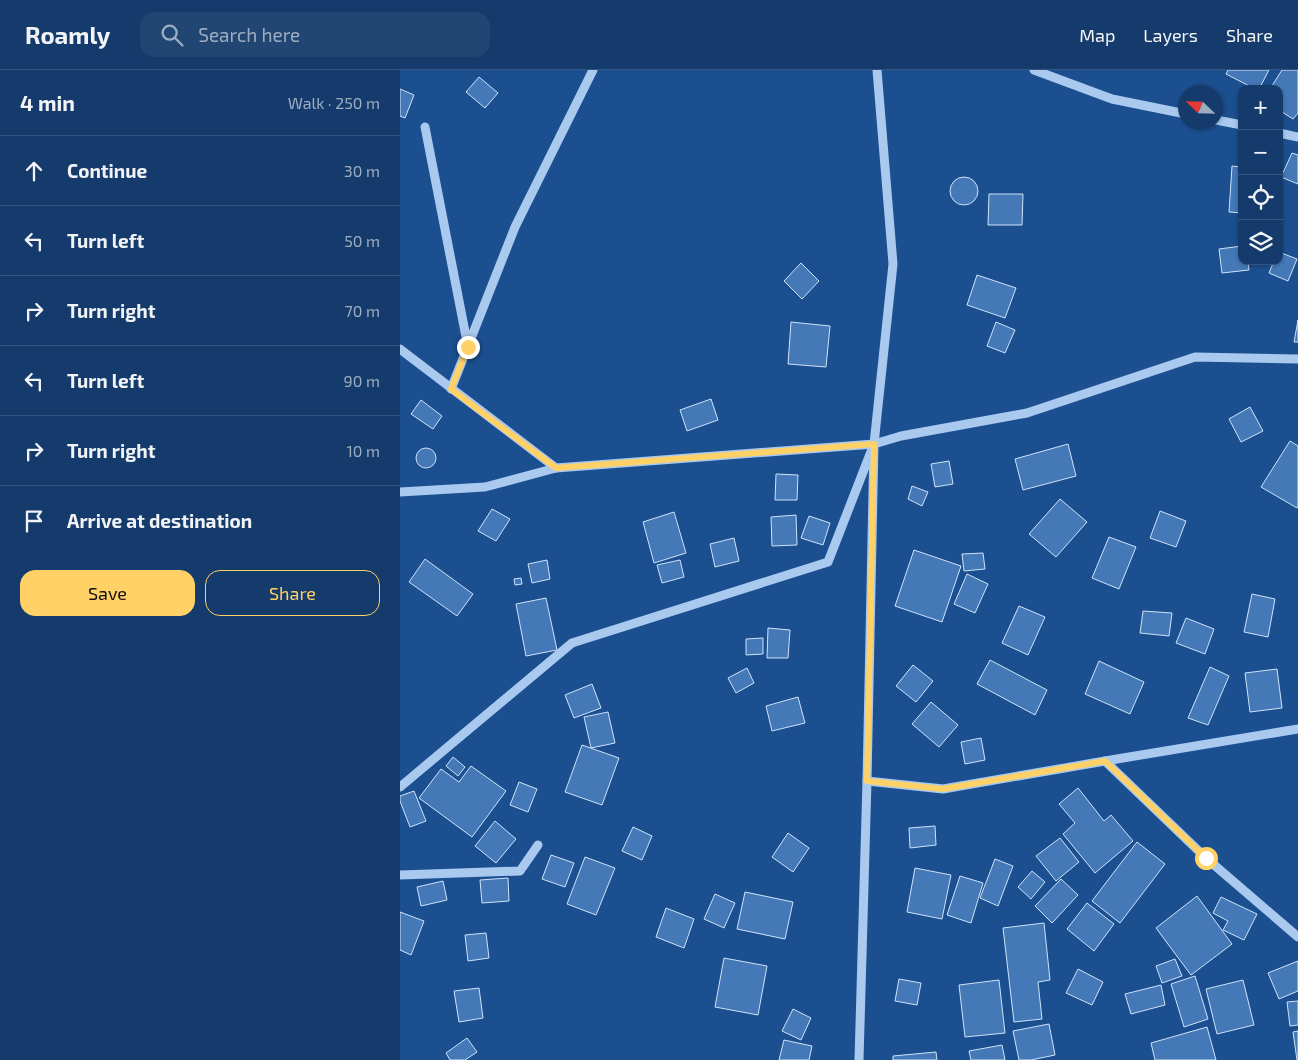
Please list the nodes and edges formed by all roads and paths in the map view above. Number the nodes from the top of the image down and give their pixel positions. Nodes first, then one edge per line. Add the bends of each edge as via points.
1 (593, 70) edge
2 (877, 70) edge
3 (1034, 70) edge
4 (1178, 112) edge
5 (1223, 121) edge
6 (1238, 124) edge
7 (425, 127) dead end
8 (1283, 134) edge
9 (1298, 137) edge
10 (468, 347) junction
11 (400, 349) edge
12 (1298, 359) edge
13 (451, 389) junction
14 (874, 444) junction
15 (556, 468) junction
16 (400, 492) edge
17 (1298, 730) edge
18 (1105, 761) junction
19 (867, 781) junction
20 (400, 787) edge
21 (538, 845) dead end
22 (400, 875) edge
23 (1298, 937) edge
24 (859, 1060) edge

1 - 10 street via 516,227
2 - 14 street via 893,264
3 - 4 street via 1112,99
5 - 6 street
7 - 10 street
8 - 9 street
10 - 13 street
11 - 13 street
12 - 14 street via 1195,357 1026,413
13 - 15 street
14 - 15 street
14 - 19 street
14 - 20 street via 828,562 572,643
15 - 16 street via 485,487
17 - 18 street
18 - 19 street via 943,789
18 - 23 street via 1206,858
19 - 24 street
21 - 22 street via 520,871

